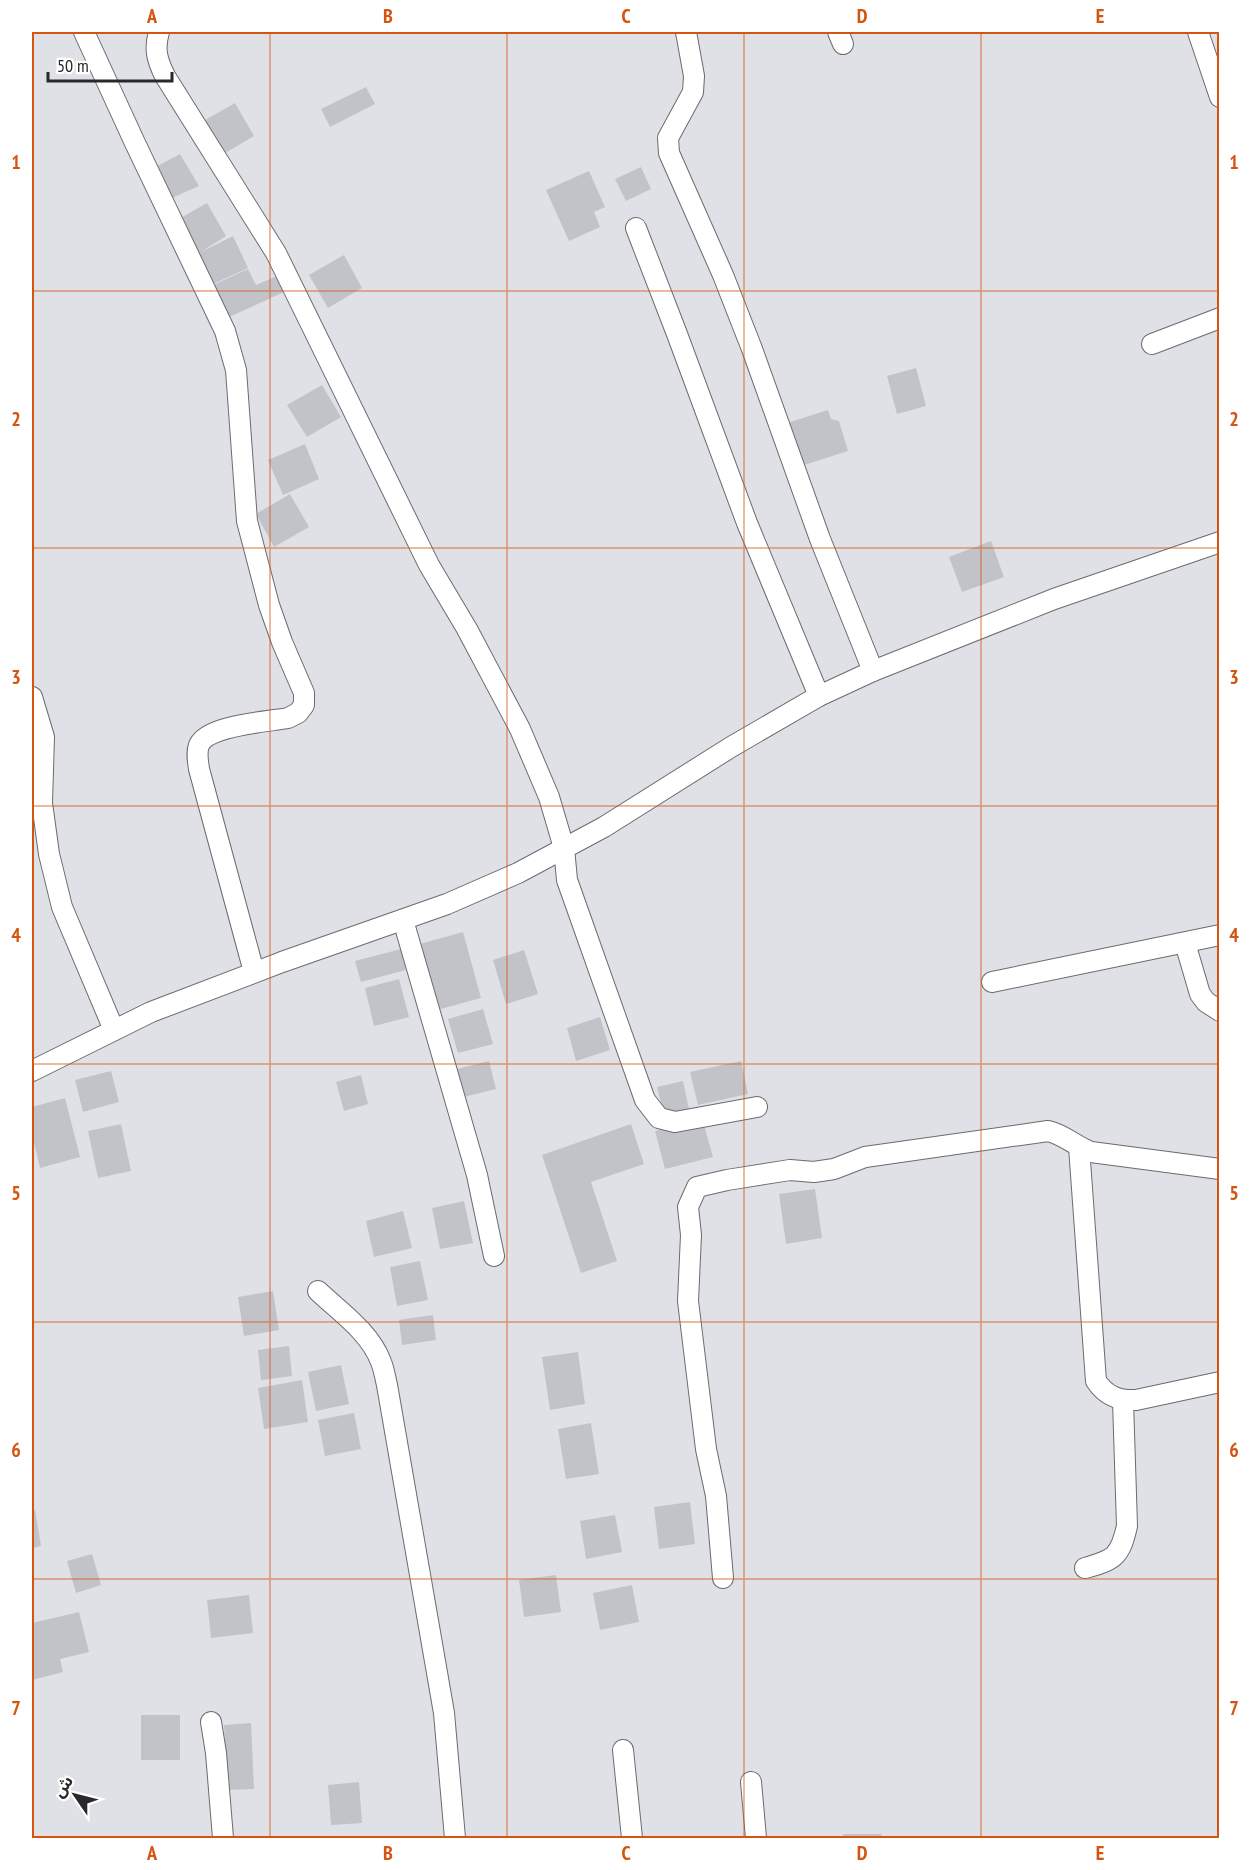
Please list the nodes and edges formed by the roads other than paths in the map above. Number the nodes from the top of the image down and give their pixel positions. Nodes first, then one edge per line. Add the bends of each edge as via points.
1 (84, 32) edge
2 (159, 32) edge
3 (686, 32) edge
4 (1198, 32) edge
5 (1220, 97) edge
6 (636, 228) dead end
7 (1220, 318) edge
8 (1152, 344) dead end
9 (1220, 542) edge
10 (873, 671) junction
11 (819, 696) junction
12 (32, 697) edge
13 (564, 848) junction
14 (403, 920) junction
15 (1220, 935) edge
16 (1185, 943) junction
17 (254, 972) junction
18 (992, 982) dead end
19 (1220, 1011) edge
20 (114, 1030) junction
21 (32, 1071) edge
22 (757, 1107) dead end
23 (1079, 1148) junction
24 (1220, 1169) edge
25 (494, 1256) dead end
26 (318, 1291) dead end
27 (1220, 1382) edge
28 (1123, 1401) junction
29 (1085, 1568) dead end
30 (723, 1578) dead end
31 (211, 1722) dead end
32 (624, 1749) dead end
33 (751, 1782) dead end
34 (223, 1839) edge
35 (455, 1839) edge
36 (632, 1839) edge
37 (756, 1839) edge

1 - 17 street via 225,330 236,370 247,521 269,605 304,693 304,705 298,713 215,732 200,744 197,755
2 - 13 street via 155,44 157,61 276,253 420,547 520,729 549,797
3 - 10 street via 693,92 668,138 669,153 723,275
4 - 5 street
6 - 11 street via 747,523
7 - 8 street
9 - 10 street via 1054,599
10 - 11 street
11 - 13 street
12 - 20 street via 44,737 42,803 62,907
13 - 14 street via 518,873
13 - 22 street via 567,880 645,1100 659,1118 675,1122
14 - 17 street
14 - 25 street via 477,1174
15 - 16 street
16 - 18 street
16 - 19 street via 1200,994
17 - 20 street
20 - 21 street
23 - 24 street via 1111,1156
23 - 28 street via 1094,1372 1101,1389
23 - 30 street via 1048,1131 865,1157 834,1169 790,1170 697,1187 688,1207 688,1301 706,1449 716,1496
26 - 35 street via 371,1343 387,1385 444,1713
27 - 28 street
28 - 29 street via 1127,1526 1123,1544 1108,1562
31 - 34 street
32 - 36 street
33 - 37 street

